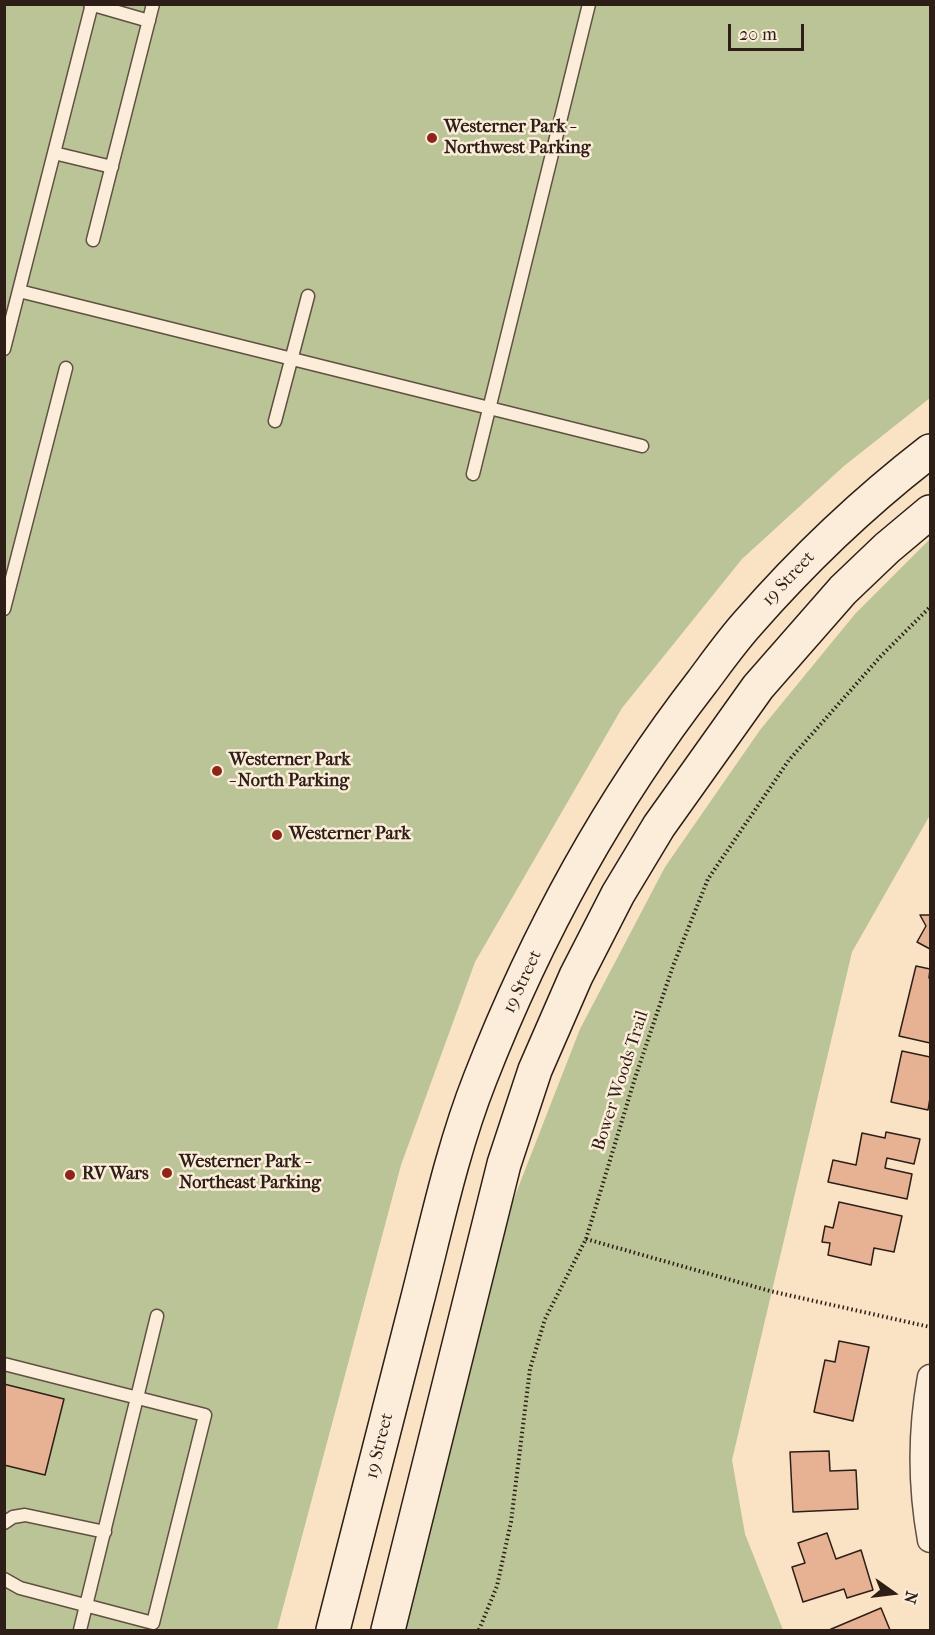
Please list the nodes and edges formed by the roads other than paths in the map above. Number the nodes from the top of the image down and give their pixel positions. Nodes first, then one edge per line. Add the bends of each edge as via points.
1 (153, 4) edge
2 (589, 4) edge
3 (91, 5) edge
4 (149, 21) junction
5 (54, 153) junction
6 (112, 167) junction
7 (93, 240) dead end
8 (19, 291) junction
9 (308, 296) dead end
10 (4, 349) edge
11 (291, 358) junction
12 (66, 368) dead end
13 (489, 407) junction
14 (275, 421) dead end
15 (642, 446) dead end
16 (930, 451) edge
17 (473, 474) dead end
18 (930, 512) edge
19 (4, 609) edge
20 (157, 1316) dead end
21 (4, 1364) edge
22 (930, 1377) edge
23 (137, 1398) junction
24 (4, 1523) edge
25 (105, 1532) junction
26 (930, 1539) edge
27 (4, 1579) edge
28 (86, 1605) junction
29 (80, 1630) edge
30 (333, 1630) edge
31 (388, 1630) edge

1 - 4 lane
2 - 13 lane
3 - 4 lane
3 - 5 lane
4 - 6 lane
5 - 6 lane
5 - 8 lane
6 - 7 lane
8 - 10 lane
8 - 11 lane
9 - 11 lane
11 - 13 lane
11 - 14 lane
12 - 19 lane
13 - 15 lane
13 - 17 lane
16 - 30 main road, 19 Street via 816,550 746,625 675,717 580,866 528,969 480,1080 452,1165
18 - 31 main road via 843,590 758,687 659,826 576,976 535,1070 504,1164
20 - 23 lane
21 - 23 lane
22 - 26 street via 922,1443 924,1508
23 - 25 lane
23 - 28 lane via 205,1415 153,1623
24 - 25 lane via 25,1515
25 - 28 lane
27 - 28 lane via 20,1588
28 - 29 lane

